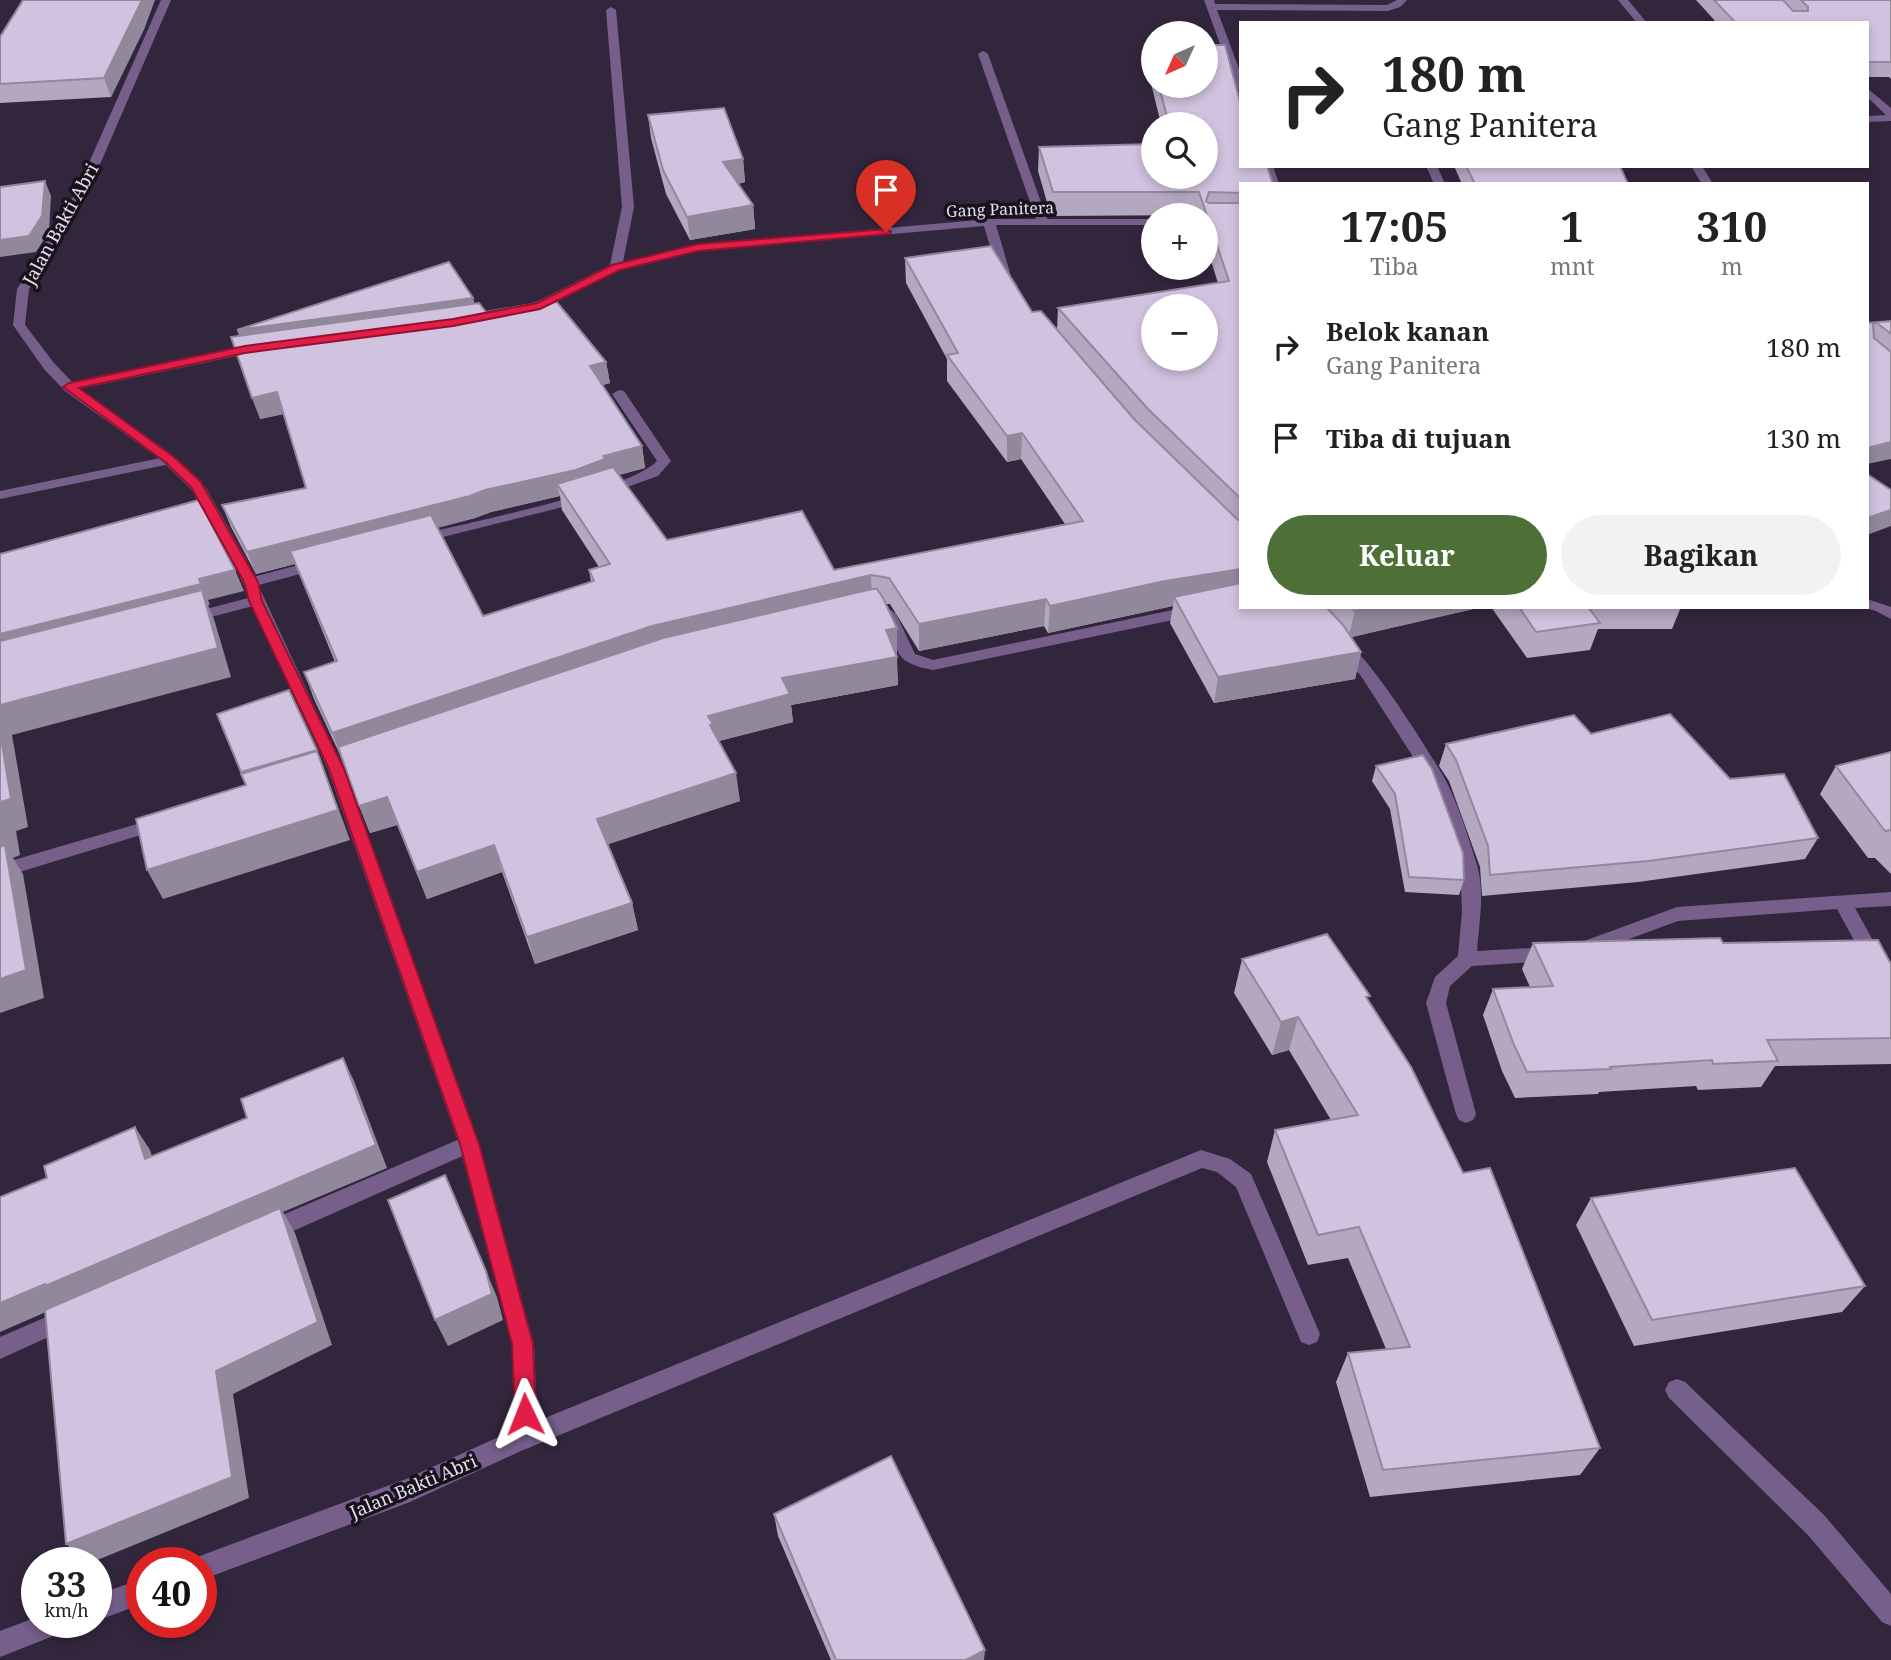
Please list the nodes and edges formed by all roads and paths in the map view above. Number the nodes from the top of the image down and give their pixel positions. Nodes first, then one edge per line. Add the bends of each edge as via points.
1 (166, 0) edge
2 (1402, 0) edge
3 (1623, 0) edge
4 (1211, 3) edge
5 (1350, 8) junction
6 (611, 10) dead end
7 (1356, 21) edge
8 (1640, 21) edge
9 (984, 54) dead end
10 (1239, 82) edge
11 (1869, 93) edge
12 (1891, 116) edge
13 (1869, 119) edge
14 (989, 222) junction
15 (1141, 222) edge
16 (1043, 223) junction
17 (616, 267) junction
18 (1020, 298) edge
19 (515, 310) edge
20 (273, 346) edge
21 (69, 387) junction
22 (619, 394) dead end
23 (170, 460) junction
24 (0, 495) edge
25 (398, 544) edge
26 (331, 561) edge
27 (251, 582) junction
28 (256, 601) junction
29 (1869, 604) edge
30 (1214, 607) edge
31 (860, 612) edge
32 (1891, 614) edge
33 (177, 620) edge
34 (1332, 635) edge
35 (181, 816) edge
36 (0, 871) edge
37 (1891, 899) edge
38 (1842, 902) junction
39 (1467, 959) junction
40 (1891, 990) edge
41 (1466, 1114) dead end
42 (469, 1144) junction
43 (254, 1238) edge
44 (89, 1309) edge
45 (1309, 1334) dead end
46 (0, 1348) edge
47 (1677, 1390) dead end
48 (526, 1437) junction
49 (217, 1562) edge
50 (1891, 1613) edge
51 (21, 1636) edge
52 (0, 1644) edge

1 - 21 street, Jalan Bakti Abri via 82,192 23,289 19,325
2 - 5 street via 1388,8
3 - 8 street
4 - 5 street
4 - 10 street
5 - 7 street
6 - 17 street via 628,206
9 - 16 street
11 - 12 street
12 - 13 street
14 - 16 street, Gang Panitera
14 - 17 street, Gang Panitera via 698,248
14 - 18 street via 1005,276
15 - 16 street, Gang Panitera
17 - 19 street, Gang Panitera via 540,305
20 - 21 street
21 - 23 street, Jalan Bakti Abri
22 - 25 street via 663,461 653,473 586,497
23 - 24 street
23 - 27 street, Jalan Bakti Abri via 197,485
26 - 27 street
27 - 28 street, Jalan Bakti Abri
28 - 33 street
28 - 42 street, Jalan Bakti Abri via 336,769
29 - 32 street
30 - 31 street via 933,665 917,664 905,655 891,614 883,609
34 - 39 street via 1367,672 1438,782 1469,868
35 - 36 street
37 - 38 street
38 - 39 street via 1677,914 1574,953
38 - 40 street
39 - 41 street via 1442,982 1436,1003
42 - 43 street
42 - 48 street, Jalan Bakti Abri via 523,1344
44 - 46 street
45 - 48 street via 1244,1181 1223,1165 1201,1159
47 - 50 street via 1816,1525
48 - 49 street, Jalan Bakti Abri via 410,1490
51 - 52 street

